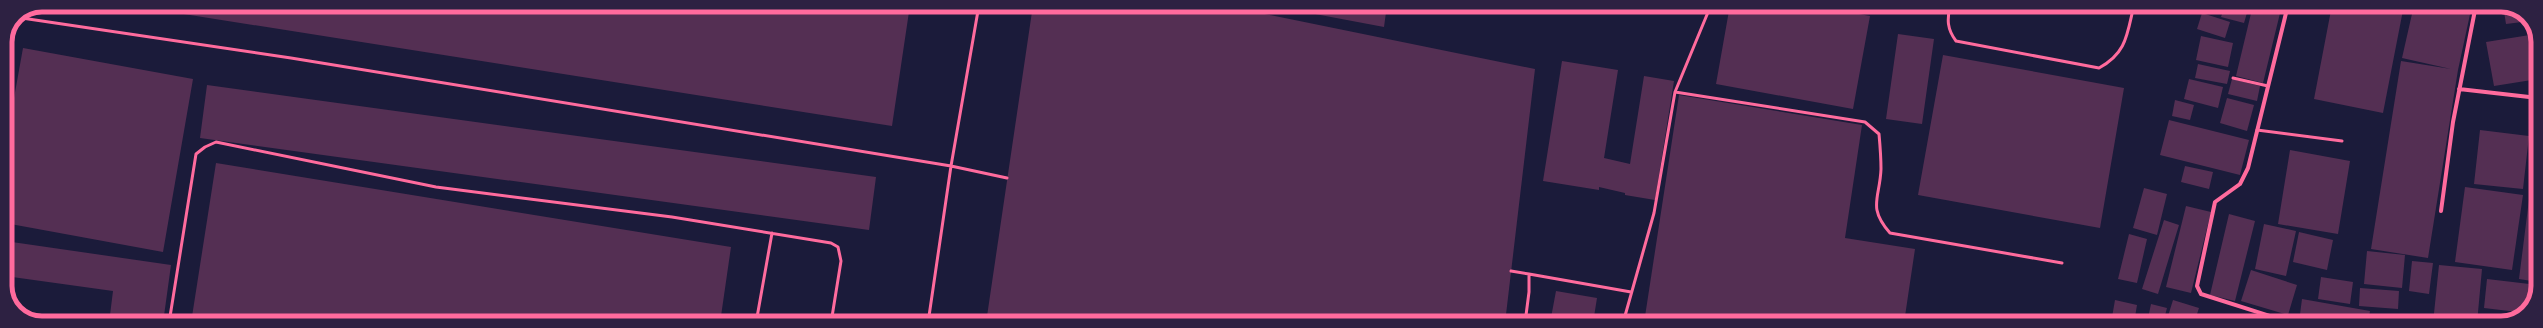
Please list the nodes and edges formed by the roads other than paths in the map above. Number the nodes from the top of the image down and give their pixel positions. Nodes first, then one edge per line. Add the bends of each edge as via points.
1 (978, 12) edge
2 (1708, 12) edge
3 (1948, 12) edge
4 (2132, 12) edge
5 (2286, 12) edge
6 (2475, 12) edge
7 (24, 18) edge
8 (2232, 78) dead end
9 (2268, 86) junction
10 (2459, 89) junction
11 (1675, 92) junction
12 (2531, 97) edge
13 (2257, 130) junction
14 (2342, 141) dead end
15 (951, 166) junction
16 (1007, 178) dead end
17 (2441, 211) dead end
18 (772, 233) junction
19 (2062, 264) dead end
20 (1511, 271) dead end
21 (1529, 274) junction
22 (1631, 292) junction
23 (170, 316) edge
24 (757, 316) edge
25 (832, 316) edge
26 (929, 316) edge
27 (1526, 316) edge
28 (1624, 316) edge
29 (2270, 316) edge

1 - 15 lane
2 - 11 lane
3 - 4 lane via 1949,31 1956,41 2099,68 2114,60 2125,45
5 - 9 street
6 - 10 street
7 - 15 lane via 290,58
8 - 9 lane
9 - 13 street
10 - 12 street
10 - 17 street
11 - 19 lane via 1865,122 1879,134 1881,169 1875,207 1880,222 1890,233
11 - 22 lane via 1654,213
13 - 14 lane
13 - 29 street via 2248,168 2240,184 2215,202 2197,286 2201,294
15 - 16 lane
15 - 26 lane
18 - 23 lane via 672,217 436,187 216,142 196,154
18 - 24 lane
18 - 25 lane via 831,243 838,248 841,261
20 - 21 lane
21 - 22 lane
21 - 27 lane via 1530,292
22 - 28 lane

